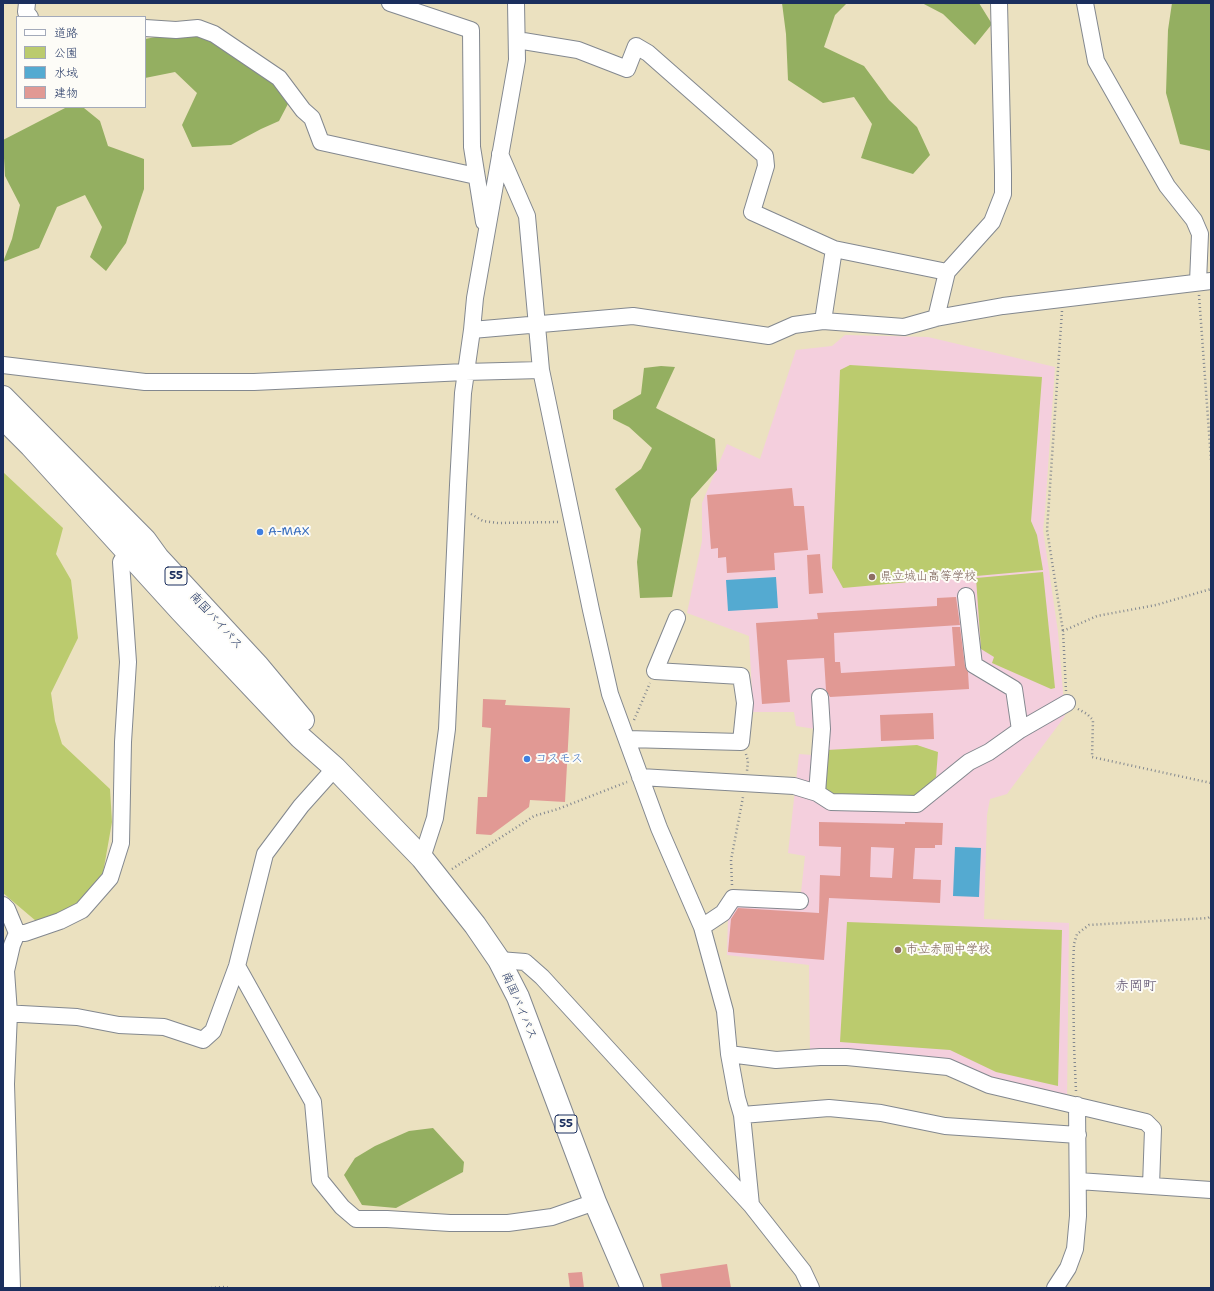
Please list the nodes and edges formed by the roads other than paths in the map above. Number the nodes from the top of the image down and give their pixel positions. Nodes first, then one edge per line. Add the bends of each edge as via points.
1 (27, 3) edge
2 (390, 3) edge
3 (516, 3) edge
4 (999, 3) edge
5 (1085, 3) edge
6 (29, 16) edge
7 (146, 28) edge
8 (517, 40) junction
9 (500, 154) junction
10 (476, 176) junction
11 (486, 233) junction
12 (834, 249) junction
13 (946, 272) junction
14 (1205, 281) edge
15 (936, 318) junction
16 (823, 322) junction
17 (536, 324) junction
18 (472, 330) junction
19 (3, 365) edge
20 (541, 370) junction
21 (465, 372) junction
22 (3, 397) edge
23 (3, 418) edge
24 (145, 540) junction
25 (127, 552) junction
26 (966, 596) dead end
27 (677, 618) dead end
28 (820, 697) dead end
29 (1067, 703) road end
30 (1020, 730) junction
31 (627, 739) junction
32 (335, 768) junction
33 (640, 777) junction
34 (817, 793) junction
35 (422, 858) junction
36 (800, 901) dead end
37 (3, 905) edge
38 (702, 927) junction
39 (17, 933) junction
40 (499, 960) junction
41 (237, 966) junction
42 (6, 1013) edge
43 (729, 1054) junction
44 (1077, 1105) junction
45 (742, 1115) junction
46 (1078, 1135) junction
47 (1078, 1180) junction
48 (1151, 1186) junction
49 (1211, 1190) edge
50 (595, 1202) junction
51 (751, 1204) junction
52 (12, 1288) edge
53 (632, 1288) edge
54 (811, 1288) edge
55 (1055, 1288) edge

1 - 6 street via 26,12
2 - 10 street via 471,30 472,147
3 - 8 street
4 - 13 street via 1003,194 992,222
5 - 14 street via 1096,61 1166,186 1194,220 1200,234
7 - 10 street via 198,28 214,34 279,78 312,118 321,142
8 - 9 street via 517,60
8 - 12 street via 578,50 626,69 636,46 648,53 765,156 766,166 752,212
9 - 11 street
9 - 17 street via 528,216
10 - 11 street
11 - 18 street
12 - 13 street
12 - 16 street
13 - 15 street
14 - 15 street via 1002,306
15 - 16 street via 904,327
16 - 17 street via 794,325 769,336 633,316
17 - 18 street
17 - 20 street
18 - 21 street
19 - 21 street via 145,382 254,382
20 - 21 street
20 - 31 street via 610,694
21 - 35 street via 447,728 435,818
22 - 24 highway, 南国バイパス / 55
23 - 25 highway, 南国バイパス / 55
24 - 25 street
24 - 32 highway, 南国バイパス / 55 via 158,558 258,666 310,730
25 - 32 highway, 南国バイパス / 55 via 300,737
25 - 39 street via 121,562 128,662 121,843 110,878 82,910 60,921 25,933
26 - 30 street via 974,665 1014,689
27 - 31 street via 655,671 741,676 745,703 741,742
28 - 34 street via 822,729
29 - 30 street
30 - 34 street via 989,752 969,762 917,804 831,802
31 - 33 street
32 - 35 highway, 南国バイパス / 55
32 - 41 street via 301,806 265,854
33 - 34 street via 794,786
33 - 38 street
35 - 40 highway, 南国バイパス / 55 via 476,925
36 - 38 street via 733,898 723,913
37 - 39 street
38 - 43 street via 725,1010
39 - 42 street via 6,972
40 - 50 highway, 南国バイパス / 55 via 518,997
40 - 51 street via 525,962 542,977
41 - 42 street via 213,1030 203,1040 164,1027 119,1025 77,1017
41 - 50 street via 313,1102 320,1180 342,1207 356,1219 508,1223 552,1217
42 - 52 street
43 - 44 street via 776,1060 847,1057 948,1067 989,1085
43 - 45 street
44 - 46 street
44 - 48 street via 1146,1122 1153,1129
45 - 46 street via 829,1108 880,1113 945,1126
45 - 51 street
46 - 47 street
47 - 48 street
47 - 55 street via 1075,1249 1068,1268
48 - 49 street
50 - 53 highway, 南国バイパス / 55
51 - 54 street via 803,1272

